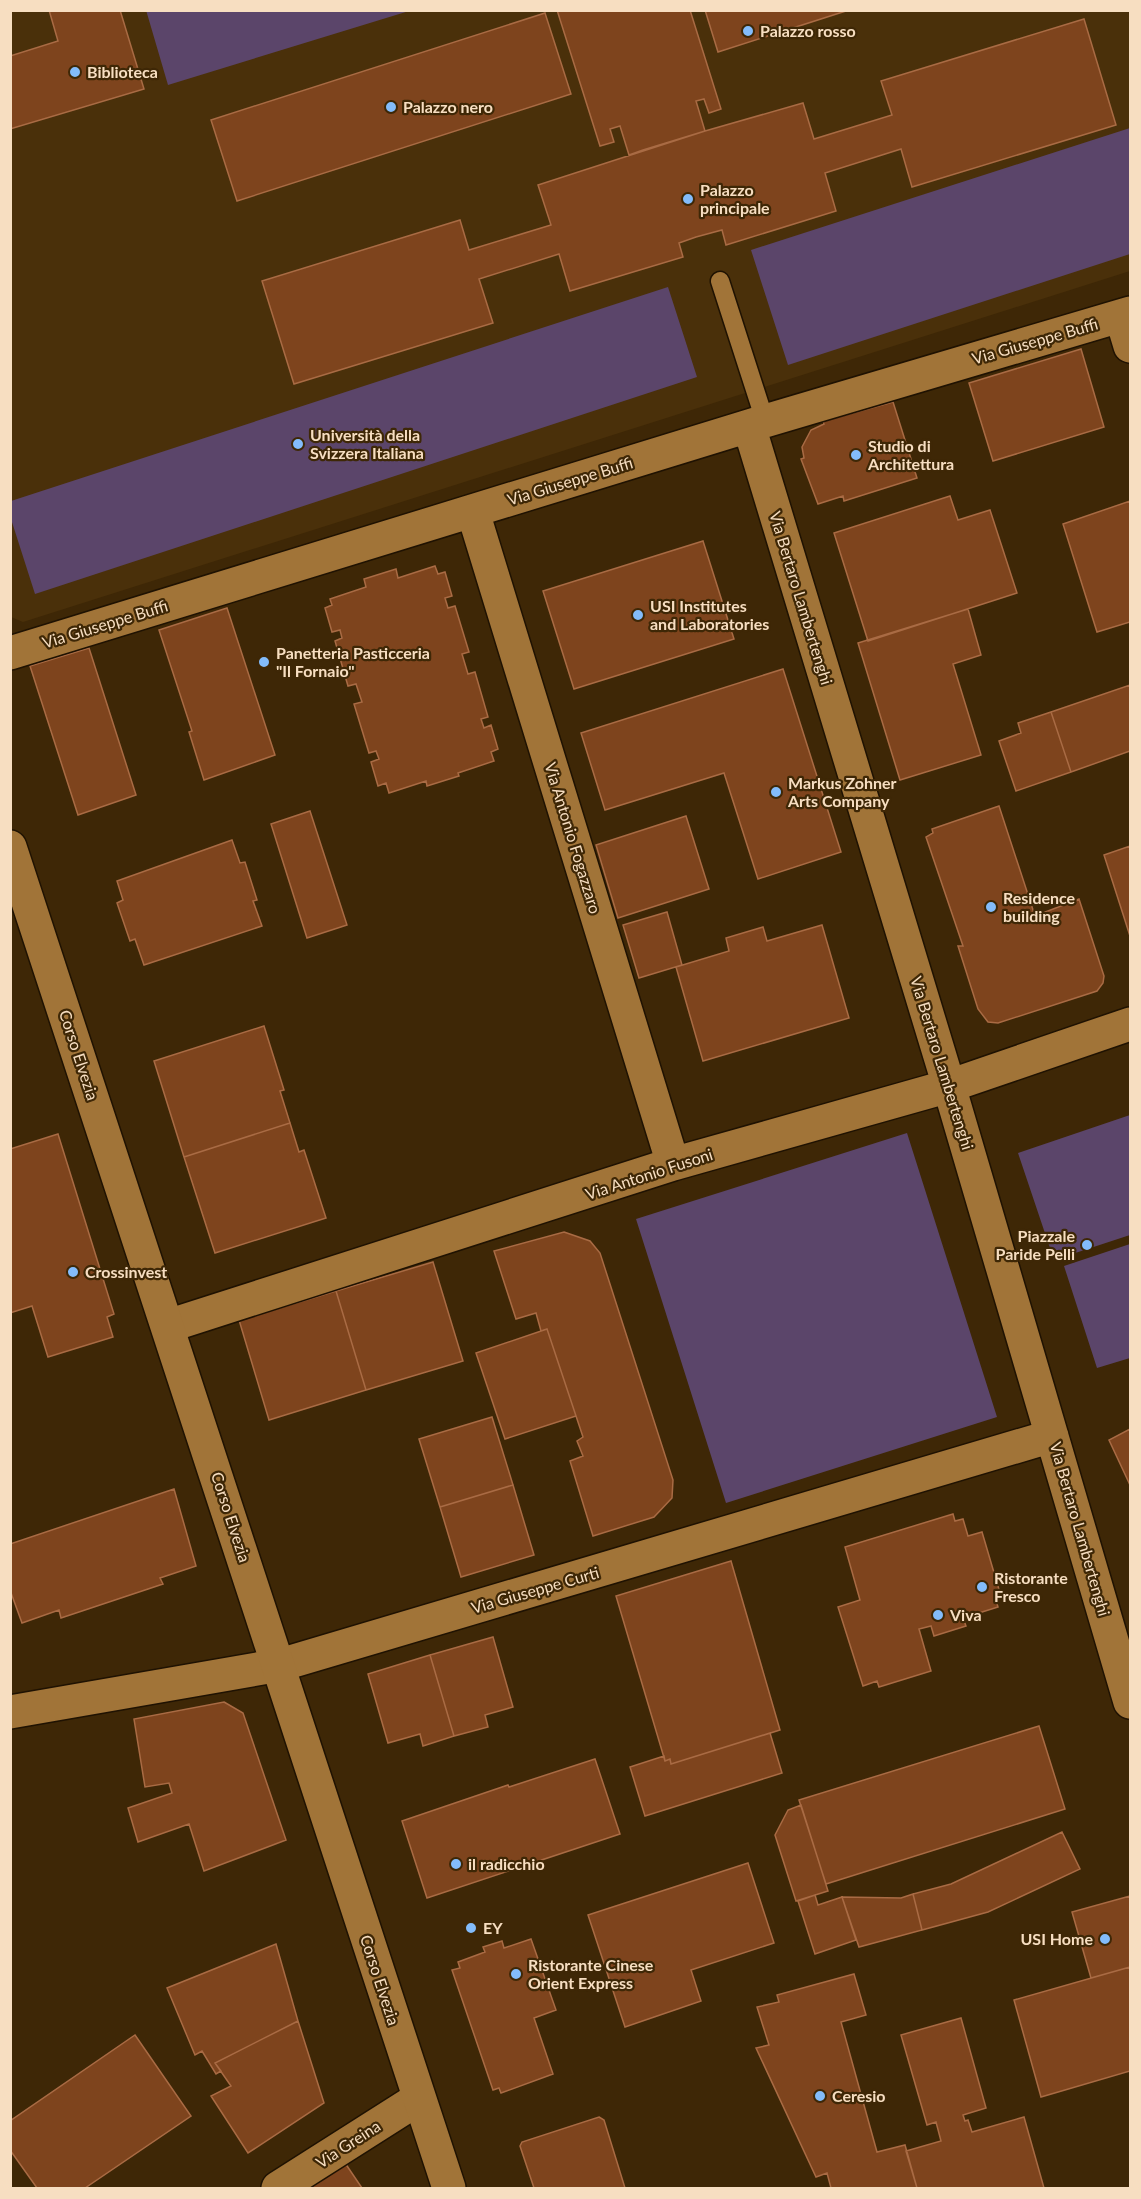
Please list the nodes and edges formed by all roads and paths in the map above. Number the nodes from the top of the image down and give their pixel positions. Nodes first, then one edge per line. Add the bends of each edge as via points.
1 (720, 281) dead end
2 (1127, 325) edge
3 (757, 423) junction
4 (472, 512) junction
5 (10, 653) edge
6 (10, 846) edge
7 (1131, 1024) edge
8 (949, 1086) junction
9 (673, 1164) junction
10 (168, 1326) junction
11 (1052, 1436) junction
12 (280, 1665) junction
13 (1131, 1702) edge
14 (10, 1712) edge
15 (418, 2099) junction
16 (278, 2188) edge
17 (449, 2188) edge

1 - 3 lane
2 - 3 street, Via Giuseppe Buffi
3 - 4 street, Via Giuseppe Buffi
3 - 8 street, Via Bertaro Lambertenghi
4 - 5 street, Via Giuseppe Buffi
4 - 9 street, Via Antonio Fogazzaro
6 - 10 street, Corso Elvezia
7 - 8 street, Via Antonio Fusoni
8 - 9 street, Via Antonio Fusoni
8 - 11 street, Via Bertaro Lambertenghi
9 - 10 street, Via Antonio Fusoni
10 - 12 street, Corso Elvezia
11 - 12 street, Via Giuseppe Curti
11 - 13 street, Via Bertaro Lambertenghi
12 - 14 street, Via Giuseppe Curti
12 - 15 street, Corso Elvezia
15 - 16 street, Via Greina
15 - 17 street, Corso Elvezia

